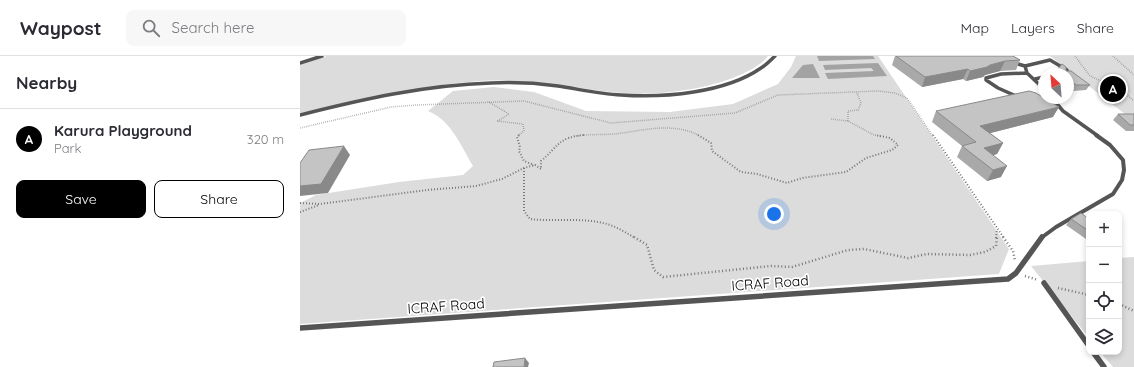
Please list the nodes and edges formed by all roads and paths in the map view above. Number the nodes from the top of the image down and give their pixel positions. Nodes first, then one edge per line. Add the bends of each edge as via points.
1 (322, 56) edge
2 (775, 56) edge
3 (1004, 56) edge
4 (1075, 56) edge
5 (1113, 56) edge
6 (300, 63) edge
7 (1024, 66) junction
8 (1064, 68) edge
9 (1027, 73) junction
10 (1134, 75) edge
11 (1038, 78) edge
12 (1035, 79) junction
13 (1038, 82) edge
14 (857, 93) junction
15 (1026, 99) edge
16 (488, 101) junction
17 (1134, 101) edge
18 (1057, 104) edge
19 (1056, 109) edge
20 (1063, 111) junction
21 (300, 116) edge
22 (831, 119) dead end
23 (848, 121) junction
24 (300, 128) edge
25 (535, 165) junction
26 (524, 168) junction
27 (300, 203) edge
28 (320, 204) junction
29 (300, 212) edge
30 (997, 229) junction
31 (1016, 272) junction
32 (1044, 283) dead end
33 (1122, 305) edge
34 (1134, 311) edge
35 (300, 328) edge
36 (1086, 342) edge
37 (1095, 355) edge
38 (1104, 367) edge

1 - 6 lane
2 - 21 lane via 768,64 741,78 681,93 641,96 541,84 474,84 403,91
3 - 7 lane
4 - 17 path via 1090,76 1121,90
5 - 10 path
7 - 8 lane via 1050,60
7 - 9 lane
9 - 12 lane
9 - 15 lane via 1001,74 986,78 998,88
11 - 12 lane
12 - 13 lane
14 - 16 path via 778,95 735,113 611,123 524,101
14 - 23 path via 861,103 858,110 848,111
14 - 30 path via 889,92 908,98
16 - 24 path via 391,107
16 - 25 path via 509,114 498,121 523,124 524,131 517,137 519,151 524,161
18 - 20 lane
19 - 20 lane
20 - 31 lane, ICRAF Road via 1110,145 1123,160 1122,180 1113,194 1056,226 1042,237
22 - 23 path
23 - 25 path via 874,134 890,138 898,145 892,150 866,158 846,172 802,178 787,183 741,172 712,151 711,143 678,128 577,135 559,142 541,161 542,169
25 - 26 path
26 - 28 path via 502,179 476,186
26 - 30 path via 524,212 530,219 607,224 647,245 654,270 663,277 771,266 792,267 853,249 908,258 927,254 970,255 985,252 996,246
27 - 28 path
28 - 29 path
30 - 31 path via 1013,251
31 - 35 lane, ICRAF Road via 1008,279 1002,280
32 - 36 lane
33 - 34 path
37 - 38 lane

